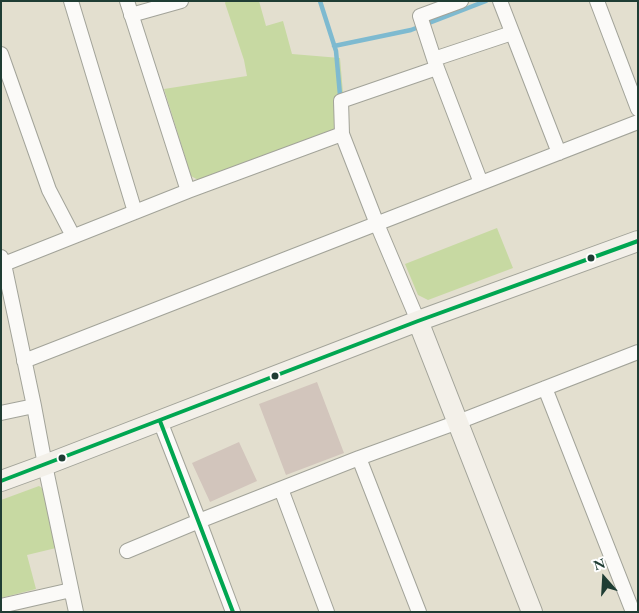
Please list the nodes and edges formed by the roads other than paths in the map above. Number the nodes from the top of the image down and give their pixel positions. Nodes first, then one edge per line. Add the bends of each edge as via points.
1 (70, 1) edge
2 (127, 1) edge
3 (181, 1) edge
4 (461, 1) edge
5 (500, 1) edge
6 (597, 1) edge
7 (131, 16) junction
8 (512, 33) junction
9 (1, 54) edge
10 (435, 64) junction
11 (638, 109) edge
12 (638, 122) edge
13 (342, 134) junction
14 (559, 152) junction
15 (482, 183) junction
16 (188, 191) junction
17 (135, 212) junction
18 (377, 224) junction
19 (73, 236) junction
20 (638, 241) edge
21 (3, 261) edge
22 (7, 307) edge
23 (418, 321) junction
24 (636, 357) edge
25 (24, 361) junction
26 (545, 388) junction
27 (34, 406) junction
28 (1, 413) edge
29 (160, 421) junction
30 (458, 422) junction
31 (359, 458) junction
32 (45, 465) junction
33 (1, 480) edge
34 (281, 489) junction
35 (199, 521) junction
36 (127, 551) dead end
37 (71, 590) junction
38 (1, 606) edge
39 (76, 612) edge
40 (233, 612) edge
41 (327, 612) edge
42 (419, 612) edge
43 (532, 612) edge
44 (633, 612) edge

1 - 17 street
2 - 7 street
3 - 7 street
4 - 10 street via 420,16
5 - 8 street
6 - 11 street
7 - 16 street
8 - 10 street
8 - 14 street
9 - 19 street via 49,190
10 - 13 street via 341,101
10 - 15 street
12 - 14 street
13 - 16 street
13 - 18 street
14 - 15 street
15 - 18 street
16 - 17 street
17 - 19 street
18 - 23 street
18 - 25 street
19 - 21 street
20 - 23 street
21 - 22 street
22 - 25 street
23 - 29 street
23 - 30 street
24 - 26 street
25 - 27 street
26 - 30 street
26 - 44 street
27 - 28 street
27 - 32 street
29 - 32 street
29 - 35 street
30 - 31 street
30 - 43 street
31 - 34 street
31 - 42 street
32 - 33 street
32 - 37 street
34 - 35 street
34 - 41 street
35 - 36 street
35 - 40 street
37 - 38 street
37 - 39 street

